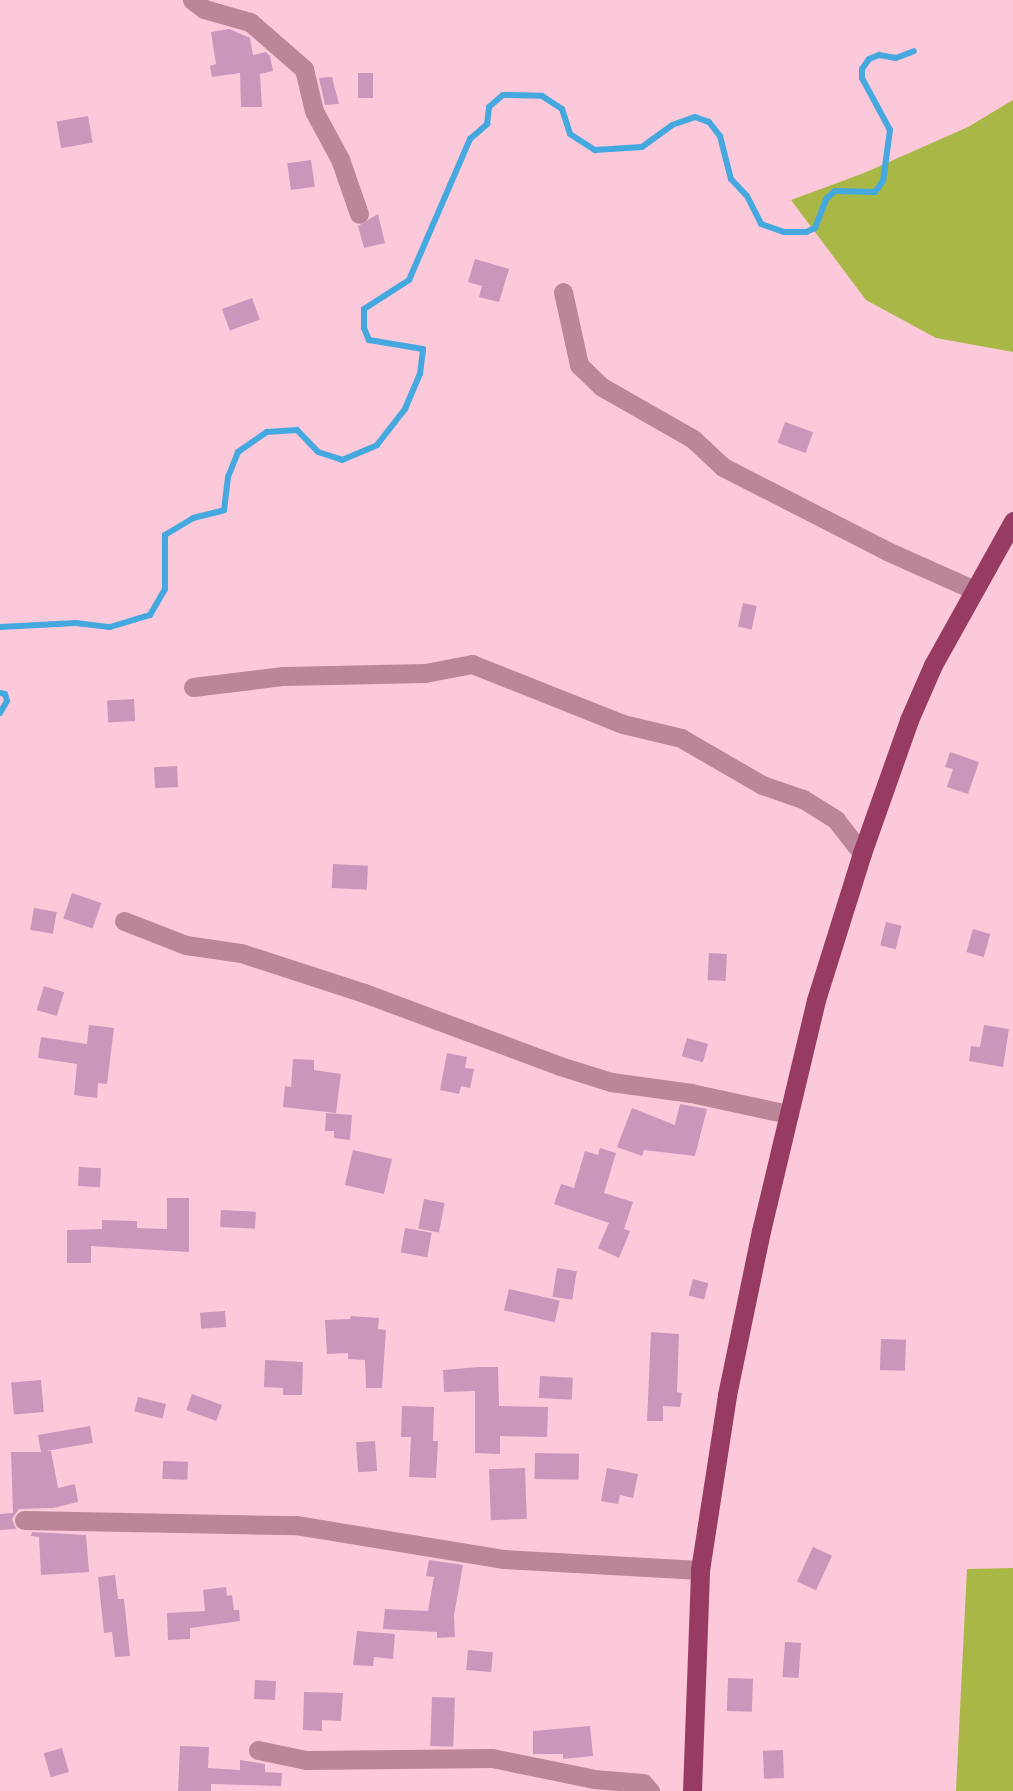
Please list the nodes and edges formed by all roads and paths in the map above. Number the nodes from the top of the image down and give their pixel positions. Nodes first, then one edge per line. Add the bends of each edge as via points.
1 (192, 0) edge
2 (359, 214) dead end
3 (563, 292) dead end
4 (1013, 521) edge
5 (974, 590) junction
6 (193, 687) dead end
7 (862, 853) junction
8 (124, 921) dead end
9 (788, 1114) junction
10 (24, 1520) dead end
11 (700, 1570) junction
12 (258, 1750) dead end
13 (650, 1791) edge
14 (692, 1791) edge

1 - 2 street via 204,9 250,22 304,69 314,111 340,159
3 - 5 street via 579,365 602,387 693,439 723,467
4 - 5 main road
5 - 7 main road via 909,720
6 - 7 street via 284,676 425,673 472,664 623,724 681,738 762,785 803,799 836,820
7 - 9 main road via 816,1000
8 - 9 street via 186,945 241,953 364,993 611,1082
9 - 11 main road via 727,1395
10 - 11 street via 296,1525 504,1559
11 - 14 main road
12 - 13 street via 306,1760 492,1758 594,1779 643,1783

